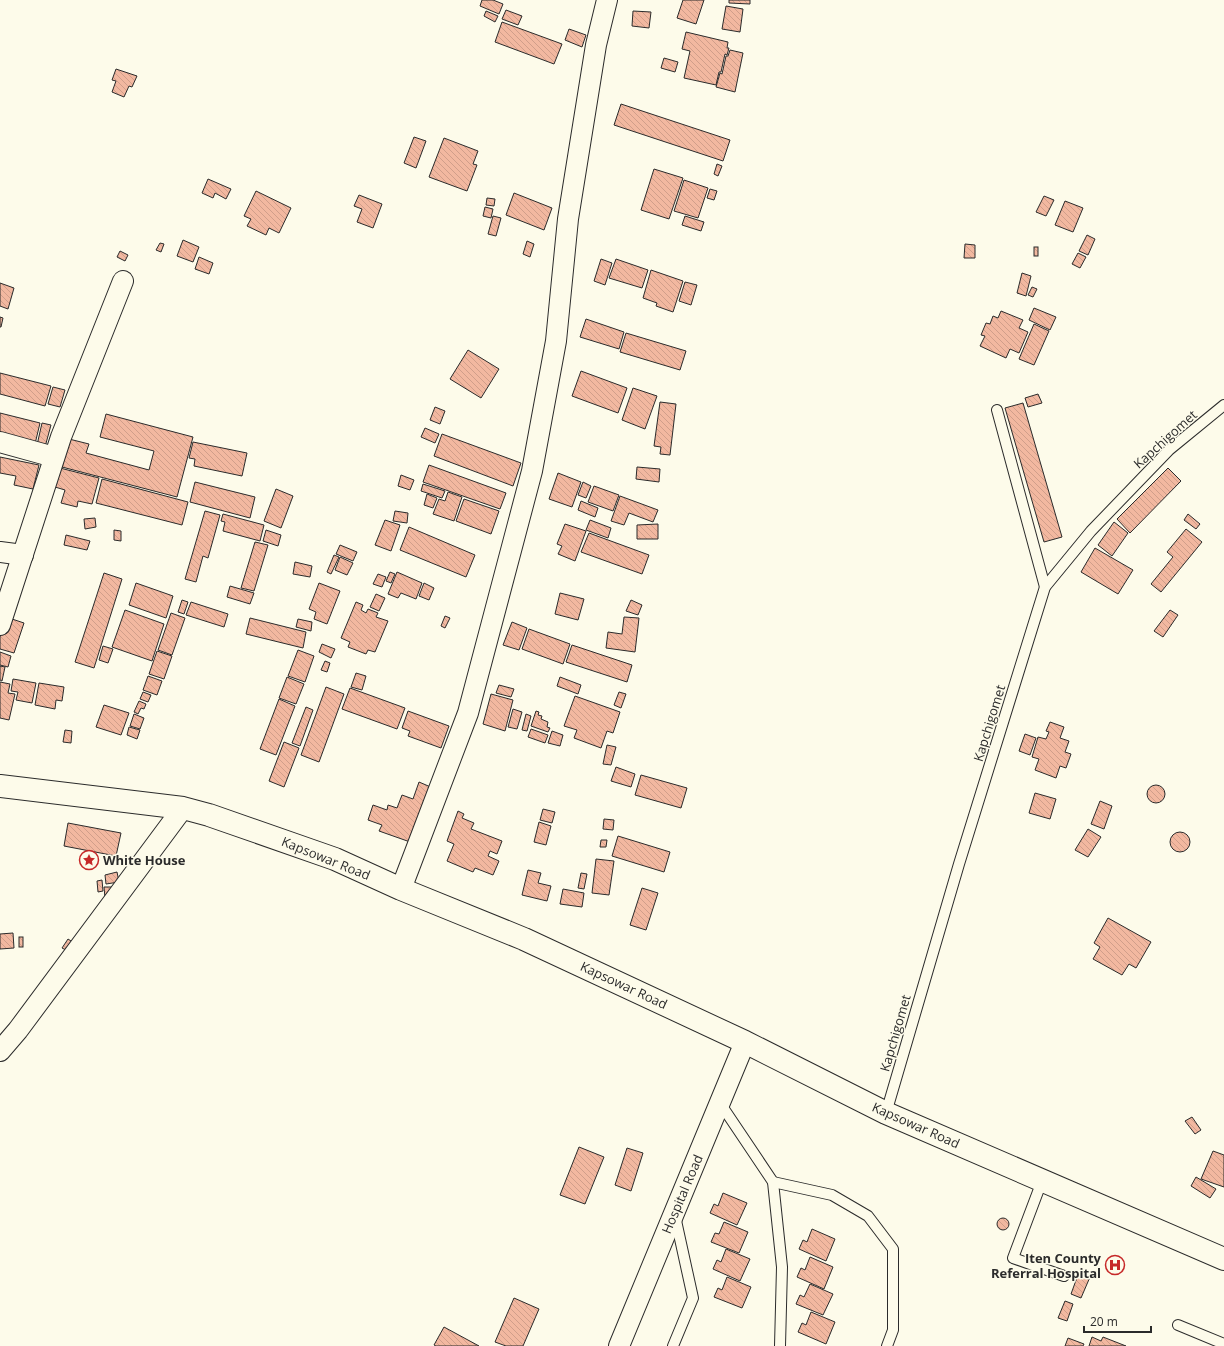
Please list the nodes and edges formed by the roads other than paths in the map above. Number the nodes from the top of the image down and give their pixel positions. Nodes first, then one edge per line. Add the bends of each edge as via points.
1 (607, 0) edge
2 (123, 281) dead end
3 (1224, 405) edge
4 (997, 410) dead end
5 (0, 442) edge
6 (54, 457) junction
7 (0, 552) edge
8 (23, 555) junction
9 (1045, 587) junction
10 (0, 625) edge
11 (0, 786) edge
12 (183, 808) junction
13 (401, 889) junction
14 (744, 1042) junction
15 (0, 1051) edge
16 (720, 1103) junction
17 (886, 1113) junction
18 (1042, 1181) junction
19 (773, 1182) junction
20 (674, 1211) junction
21 (1224, 1259) edge
22 (1064, 1276) dead end
23 (1178, 1325) dead end
24 (1224, 1344) edge
25 (619, 1346) edge
26 (673, 1346) edge
27 (780, 1346) edge
28 (887, 1346) edge

1 - 13 street via 596,45 568,219 556,341 532,471 468,713
2 - 6 street
3 - 9 lane, Kapchigomet via 1169,450 1090,531
4 - 9 lane
5 - 6 street
6 - 8 street
7 - 8 street
8 - 10 street
9 - 17 lane, Kapchigomet via 959,864
11 - 12 main road, Kapsowar Road
12 - 13 main road, Kapsowar Road via 209,814 335,859
12 - 15 street
13 - 14 main road, Kapsowar Road via 524,939
14 - 16 street, Hospital Road
14 - 17 main road, Kapsowar Road
16 - 19 lane
16 - 20 street, Hospital Road
17 - 18 main road, Kapsowar Road
18 - 21 main road, Kapsowar Road
18 - 22 lane via 1012,1258
19 - 27 lane via 782,1267
19 - 28 lane via 832,1195 868,1216 893,1250 893,1330
20 - 25 street, Hospital Road
20 - 26 lane via 693,1298
23 - 24 lane

